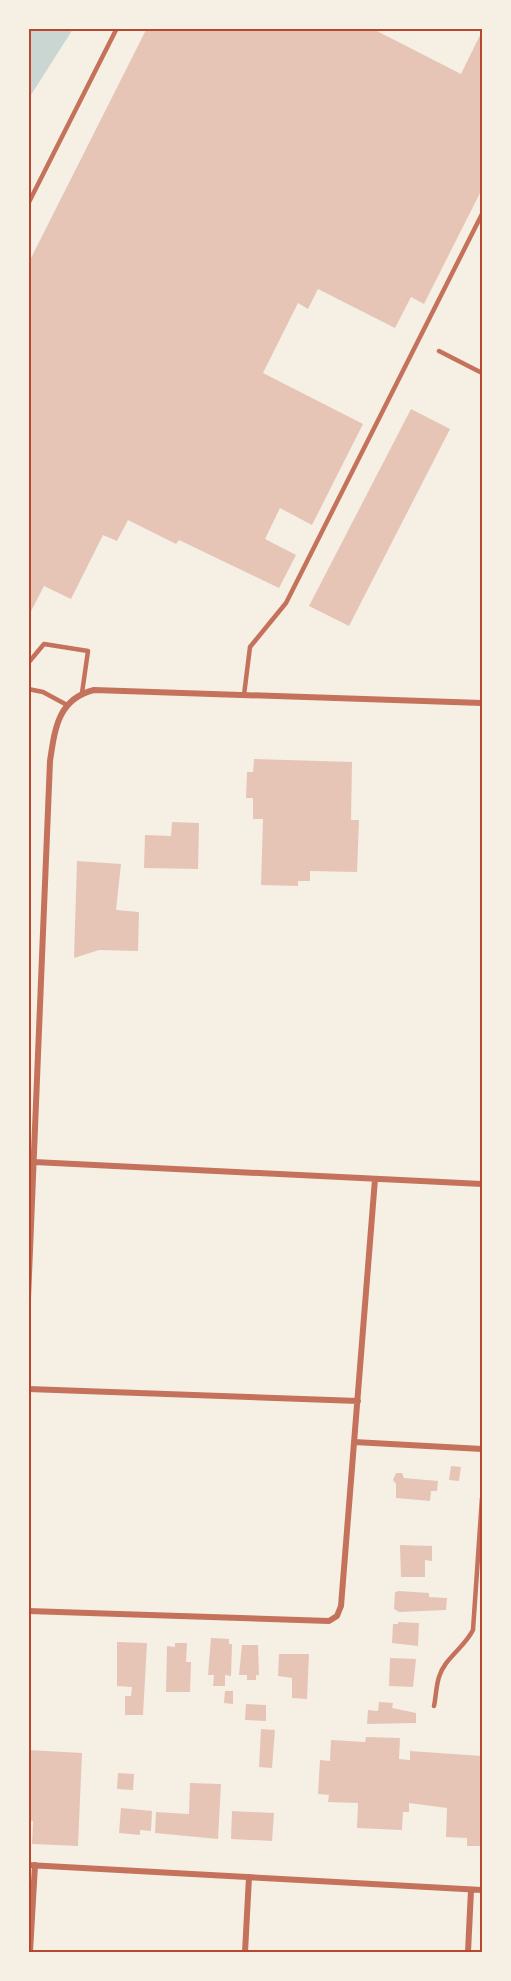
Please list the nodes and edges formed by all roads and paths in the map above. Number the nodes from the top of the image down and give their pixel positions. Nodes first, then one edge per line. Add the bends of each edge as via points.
1 (117, 28) edge
2 (28, 204) edge
3 (483, 214) edge
4 (439, 351) dead end
5 (483, 373) edge
6 (28, 669) edge
7 (28, 689) edge
8 (82, 693) junction
9 (244, 695) junction
10 (483, 703) edge
11 (67, 705) junction
12 (34, 1161) junction
13 (375, 1179) junction
14 (483, 1184) edge
15 (28, 1299) edge
16 (28, 1389) edge
17 (358, 1401) junction
18 (354, 1442) junction
19 (483, 1449) edge
20 (483, 1498) edge
21 (28, 1611) edge
22 (434, 1706) dead end
23 (32, 1865) edge
24 (249, 1877) junction
25 (471, 1890) junction
26 (483, 1890) edge
27 (30, 1953) edge
28 (245, 1953) edge
29 (468, 1953) edge

1 - 2 lane
3 - 9 lane via 286,603 250,647
4 - 5 lane
6 - 8 lane via 44,644 88,651
7 - 11 lane
8 - 9 street via 94,690
8 - 11 street
9 - 10 street
11 - 12 street via 57,724 50,760
12 - 13 street
12 - 15 street
13 - 14 street
13 - 17 street
16 - 17 street
17 - 18 street
18 - 19 street
18 - 21 street via 341,1606 337,1616 329,1621
20 - 22 lane via 473,1630 466,1645 450,1658 439,1676
23 - 24 street
23 - 27 street
24 - 25 street
24 - 28 street
25 - 26 street
25 - 29 street

